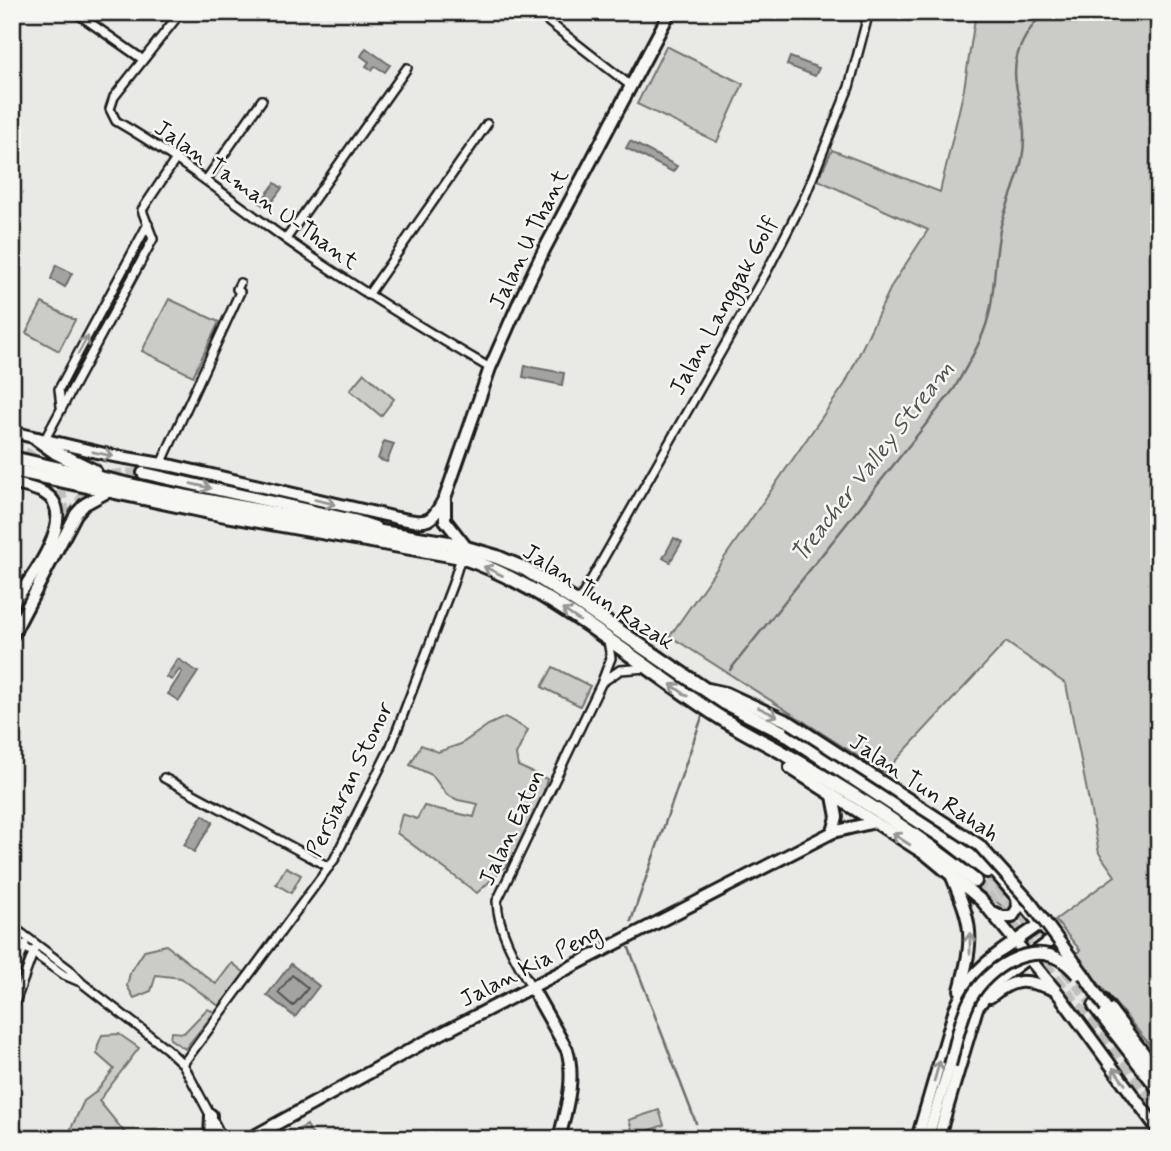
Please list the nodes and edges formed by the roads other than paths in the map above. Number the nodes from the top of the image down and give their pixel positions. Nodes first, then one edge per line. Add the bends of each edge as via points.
1 (75, 12) edge
2 (181, 12) edge
3 (536, 12) edge
4 (670, 12) edge
5 (869, 12) edge
6 (142, 59) junction
7 (407, 68) dead end
8 (631, 86) junction
9 (262, 100) dead end
10 (486, 124) dead end
11 (176, 159) junction
12 (206, 180) junction
13 (286, 239) junction
14 (240, 283) dead end
15 (368, 295) junction
16 (491, 368) junction
17 (12, 432) edge
18 (40, 440) junction
19 (12, 458) edge
20 (161, 464) junction
21 (12, 470) edge
22 (143, 473) tunnel mouth
23 (12, 483) edge
24 (128, 485) junction
25 (107, 492) junction
26 (446, 495) junction
27 (397, 535) junction
28 (463, 552) junction
29 (578, 603) junction
30 (12, 604) edge
31 (12, 636) edge
32 (608, 640) junction
33 (647, 668) junction
34 (601, 684) junction
35 (724, 720) junction
36 (788, 728) junction
37 (790, 768) joint
38 (164, 778) dead end
39 (833, 796) junction
40 (875, 822) junction
41 (833, 832) junction
42 (329, 867) junction
43 (987, 871) tunnel mouth
44 (951, 875) junction
45 (975, 881) tunnel mouth
46 (1017, 897) junction
47 (994, 912) junction
48 (1040, 924) junction
49 (12, 926) edge
50 (28, 938) junction
51 (1053, 939) junction
52 (12, 940) edge
53 (1017, 941) junction
54 (36, 944) junction
55 (24, 947) junction
56 (33, 953) junction
57 (1028, 956) junction
58 (15, 974) junction
59 (12, 983) edge
60 (82, 983) junction
61 (532, 988) junction
62 (1055, 990) junction
63 (1100, 1007) junction
64 (977, 1008) junction
65 (955, 1009) junction
66 (12, 1012) edge
67 (183, 1064) junction
68 (1159, 1073) edge
69 (1159, 1079) edge
70 (1159, 1088) edge
71 (211, 1115) junction
72 (1159, 1131) edge
73 (210, 1139) edge
74 (223, 1139) edge
75 (249, 1139) edge
76 (559, 1139) edge
77 (917, 1139) edge
78 (928, 1139) edge
79 (938, 1139) edge

1 - 6 street
2 - 6 street, Jalan Taman U-Thant
3 - 8 street
4 - 8 main road, Jalan U Thant
5 - 29 street, Jalan Langgak Golf via 849,87 804,199 768,271
6 - 11 street, Jalan Taman U-Thant via 114,97 112,115
7 - 13 street
8 - 16 main road, Jalan U Thant via 544,250
9 - 12 street
10 - 15 street
11 - 12 street, Jalan Taman U-Thant
11 - 18 street via 142,210 153,239
12 - 13 street, Jalan Taman U-Thant
13 - 15 street, Jalan Taman U-Thant
14 - 20 street via 240,292
15 - 16 street, Jalan Taman U-Thant
16 - 26 main road, Jalan U Thant
17 - 18 main road
18 -> 20 main road
18 - 24 main road via 74,463
19 - 24 main road, Jalan Tun Razak
20 -> 26 main road, Jalan U Thant via 421,523 429,521
21 - 25 main road, Jalan Tun Razak
22 -> 27 main road via 357,521
23 - 30 main road via 45,493 58,515 52,541
24 - 27 main road, Jalan Tun Razak
25 - 28 main road, Jalan Tun Razak
25 - 31 main road via 76,514
26 - 28 main road, Jalan U Thant via 445,520
27 - 28 main road, Jalan Tun Razak
28 - 29 main road, Jalan Tun Razak via 525,569
32 -> 28 main road, Jalan Tun Razak
28 - 42 street, Persiaran Stonor via 391,746
29 -> 36 main road, Jalan Tun Razak via 725,704
32 - 33 main road, Jalan Tun Razak
32 - 34 street, Jalan Eaton via 611,658
33 - 34 street via 615,672
35 -> 33 main road, Jalan Tun Razak
34 - 61 street, Jalan Eaton via 497,901 507,939
35 - 37 main road
35 - 45 main road, Jalan Tun Razak via 906,829
36 - 43 main road, Jalan Tun Razak
36 - 46 main road via 981,856
36 - 63 main road, Jalan Tun Rahah, bridge via 979,845 1030,902 1084,975
37 - 39 main road
38 - 42 street
39 - 40 main road
39 - 41 main road via 837,817
40 - 41 main road, Jalan Kia Peng
44 -> 40 main road
41 - 61 main road, Jalan Kia Peng
42 - 67 street, Persiaran Stonor
44 - 47 main road
65 -> 44 main road via 971,941 965,907
46 - 47 main road via 1018,908 1012,917
46 - 48 main road
47 - 53 main road
48 - 51 main road
48 - 53 main road
49 - 50 street
50 - 54 street
50 - 55 street
51 - 57 main road
51 - 68 main road
52 - 55 street
52 - 58 street
53 - 57 main road
53 - 65 main road via 974,976
54 - 56 street
54 - 60 street
55 - 56 street
55 - 58 street
56 - 60 street
56 - 66 street
57 - 62 main road
57 - 64 main road via 998,980
58 - 59 street
60 - 67 street
61 - 75 main road, Jalan Kia Peng
61 - 76 main road via 570,1060 571,1081
62 - 64 main road via 1032,982 1006,984
72 -> 62 main road
63 - 69 main road, Jalan Tun Rahah
63 - 70 main road
63 - 78 main road, bridge via 1084,981 1063,961 1049,955 1022,955 995,971 971,999
64 - 79 main road
77 -> 65 main road
67 - 71 street
71 - 73 main road
71 - 74 street

